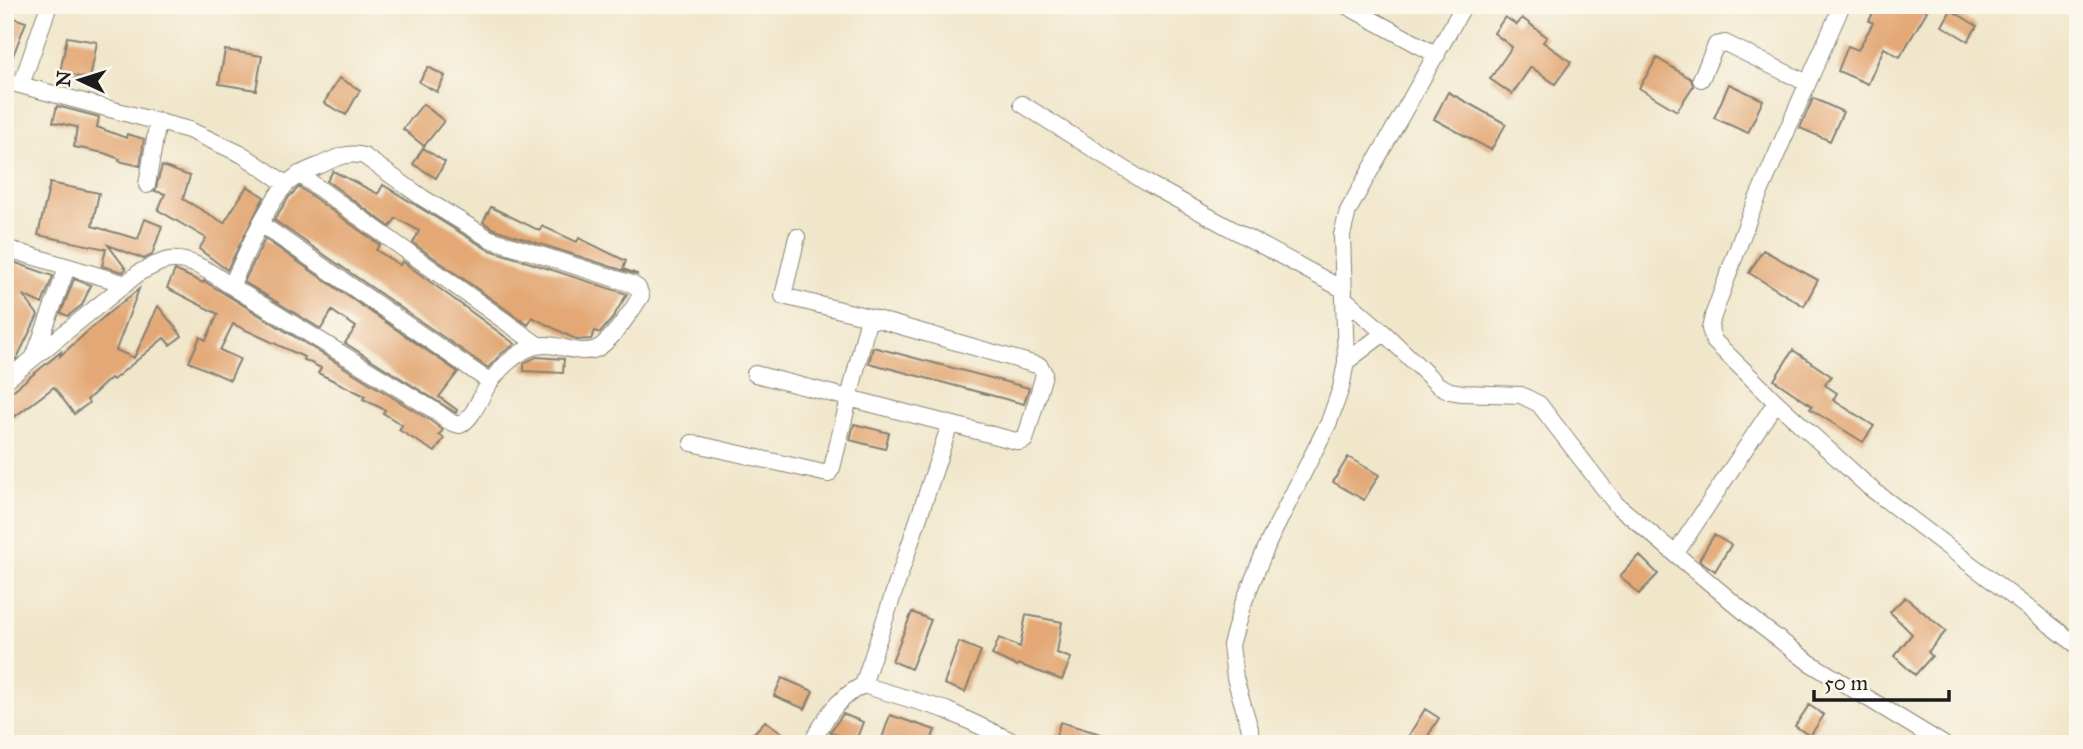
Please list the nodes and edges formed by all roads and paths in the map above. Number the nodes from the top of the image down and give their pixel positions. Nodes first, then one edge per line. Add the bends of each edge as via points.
1 (50, 5) edge
2 (1345, 5) edge
3 (1464, 5) edge
4 (1842, 5) edge
5 (1437, 55) junction
6 (1701, 79) dead end
7 (13, 83) edge
8 (1807, 83) junction
9 (1022, 104) dead end
10 (158, 121) junction
11 (293, 179) junction
12 (147, 185) dead end
13 (261, 224) junction
14 (797, 237) dead end
15 (5, 248) edge
16 (67, 268) junction
17 (125, 284) junction
18 (231, 286) junction
19 (1345, 295) junction
20 (869, 317) junction
21 (1384, 333) junction
22 (538, 345) junction
23 (33, 359) junction
24 (1346, 362) junction
25 (755, 374) dead end
26 (5, 381) edge
27 (490, 382) junction
28 (849, 398) junction
29 (1776, 402) junction
30 (950, 424) junction
31 (692, 443) dead end
32 (1675, 553) junction
33 (2078, 646) edge
34 (863, 685) junction
35 (811, 744) edge
36 (1018, 744) edge
37 (1250, 744) edge
38 (1943, 744) edge

1 - 7 street
2 - 5 street
3 - 5 street
4 - 8 street
5 - 19 street via 1349,211 1342,234
6 - 8 street via 1716,46 1725,43
7 - 10 street
8 - 29 street via 1750,215 1710,330 1722,351
9 - 19 street via 1147,183
10 - 11 street via 189,130
10 - 12 street
11 - 13 street
11 - 22 street
11 - 22 street via 341,156 364,156 490,239 632,284 641,292 612,335 594,349
13 - 18 street
13 - 27 street
14 - 20 street via 783,296
15 - 16 street
16 - 17 street
16 - 23 street
17 - 18 street via 140,272 177,260 206,270
17 - 23 street
18 - 27 street via 457,425 467,421
19 - 21 street
19 - 24 street
20 - 28 street
20 - 30 street via 1043,370 1026,440
21 - 24 street
21 - 32 street via 1432,380 1450,391 1521,395 1539,404 1616,504
22 - 27 street via 518,354
23 - 26 street
24 - 37 street via 1336,404 1269,541 1231,645
25 - 28 street
28 - 30 street
28 - 31 street via 828,474
29 - 32 street
29 - 33 street via 1869,487
30 - 34 street
32 - 38 street via 1810,663
34 - 35 street via 832,708
34 - 36 street via 946,710

